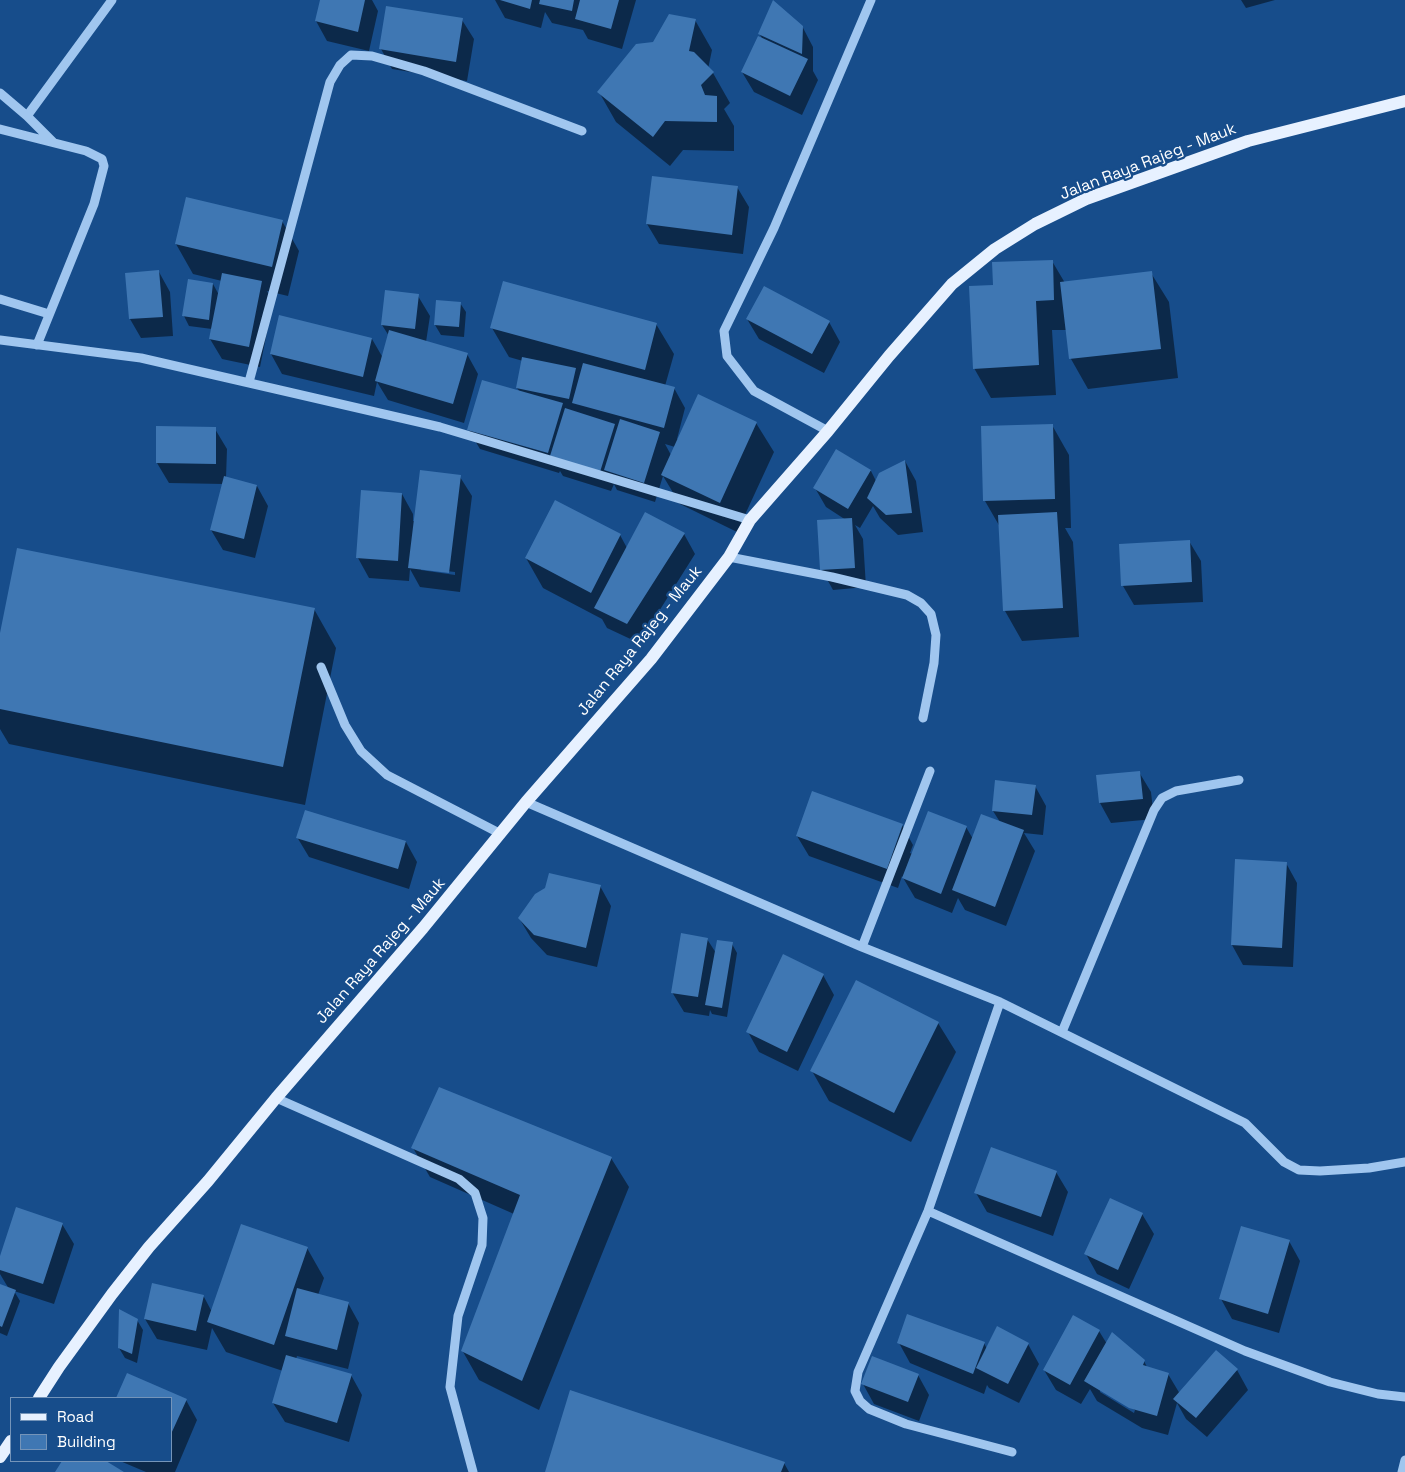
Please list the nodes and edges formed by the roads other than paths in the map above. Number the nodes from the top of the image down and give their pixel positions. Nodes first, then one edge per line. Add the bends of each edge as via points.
1 (112, 0) edge
2 (871, 0) edge
3 (0, 93) edge
4 (1405, 101) edge
5 (27, 116) junction
6 (0, 129) edge
7 (582, 131) dead end
8 (54, 142) junction
9 (0, 299) edge
10 (49, 314) junction
11 (0, 340) edge
12 (37, 345) junction
13 (249, 382) junction
14 (828, 430) junction
15 (750, 520) junction
16 (729, 557) junction
17 (321, 667) dead end
18 (923, 718) dead end
19 (930, 771) dead end
20 (1239, 780) dead end
21 (526, 802) junction
22 (501, 834) junction
23 (862, 947) junction
24 (1000, 1002) junction
25 (1062, 1032) junction
26 (276, 1098) junction
27 (1405, 1162) edge
28 (928, 1211) junction
29 (40, 1397) edge
30 (1405, 1397) edge
31 (10, 1442) edge
32 (1012, 1452) dead end
33 (0, 1457) edge
34 (1405, 1460) edge
35 (473, 1472) edge
36 (1402, 1472) edge

1 - 5 street
2 - 14 street via 774,228 724,331 727,356 754,392
3 - 5 street
4 - 14 main road, Jalan Raya Rajeg - Mauk via 1248,141 1086,199 1035,224 995,249 952,284
5 - 8 street
6 - 8 street
7 - 13 street via 424,71 372,56 351,55 340,65 330,82
8 - 10 street via 86,151 102,159 104,166 94,204
9 - 10 street
10 - 12 street
11 - 12 street
12 - 13 street via 141,358
13 - 15 street via 440,427
14 - 15 main road, Jalan Raya Rajeg - Mauk
15 - 16 main road, Jalan Raya Rajeg - Mauk
16 - 18 street via 870,586 907,595 921,603 930,614 936,635 934,664
16 - 21 main road, Jalan Raya Rajeg - Mauk via 651,659
17 - 22 street via 345,725 367,757 387,775
19 - 23 street
20 - 25 street via 1176,791 1162,798 1154,810
21 - 22 main road, Jalan Raya Rajeg - Mauk
21 - 23 street
22 - 26 main road, Jalan Raya Rajeg - Mauk
23 - 24 street
24 - 25 street
24 - 28 street
25 - 27 street via 1245,1122 1284,1162 1299,1170 1369,1168
26 - 29 main road, Jalan Raya Rajeg - Mauk via 149,1247
26 - 35 street via 459,1178 475,1194 483,1218 482,1245 458,1316 450,1387
28 - 30 street via 1245,1351 1330,1382
28 - 32 street via 858,1372 856,1391 869,1410 906,1424
31 - 33 main road
34 - 36 street

